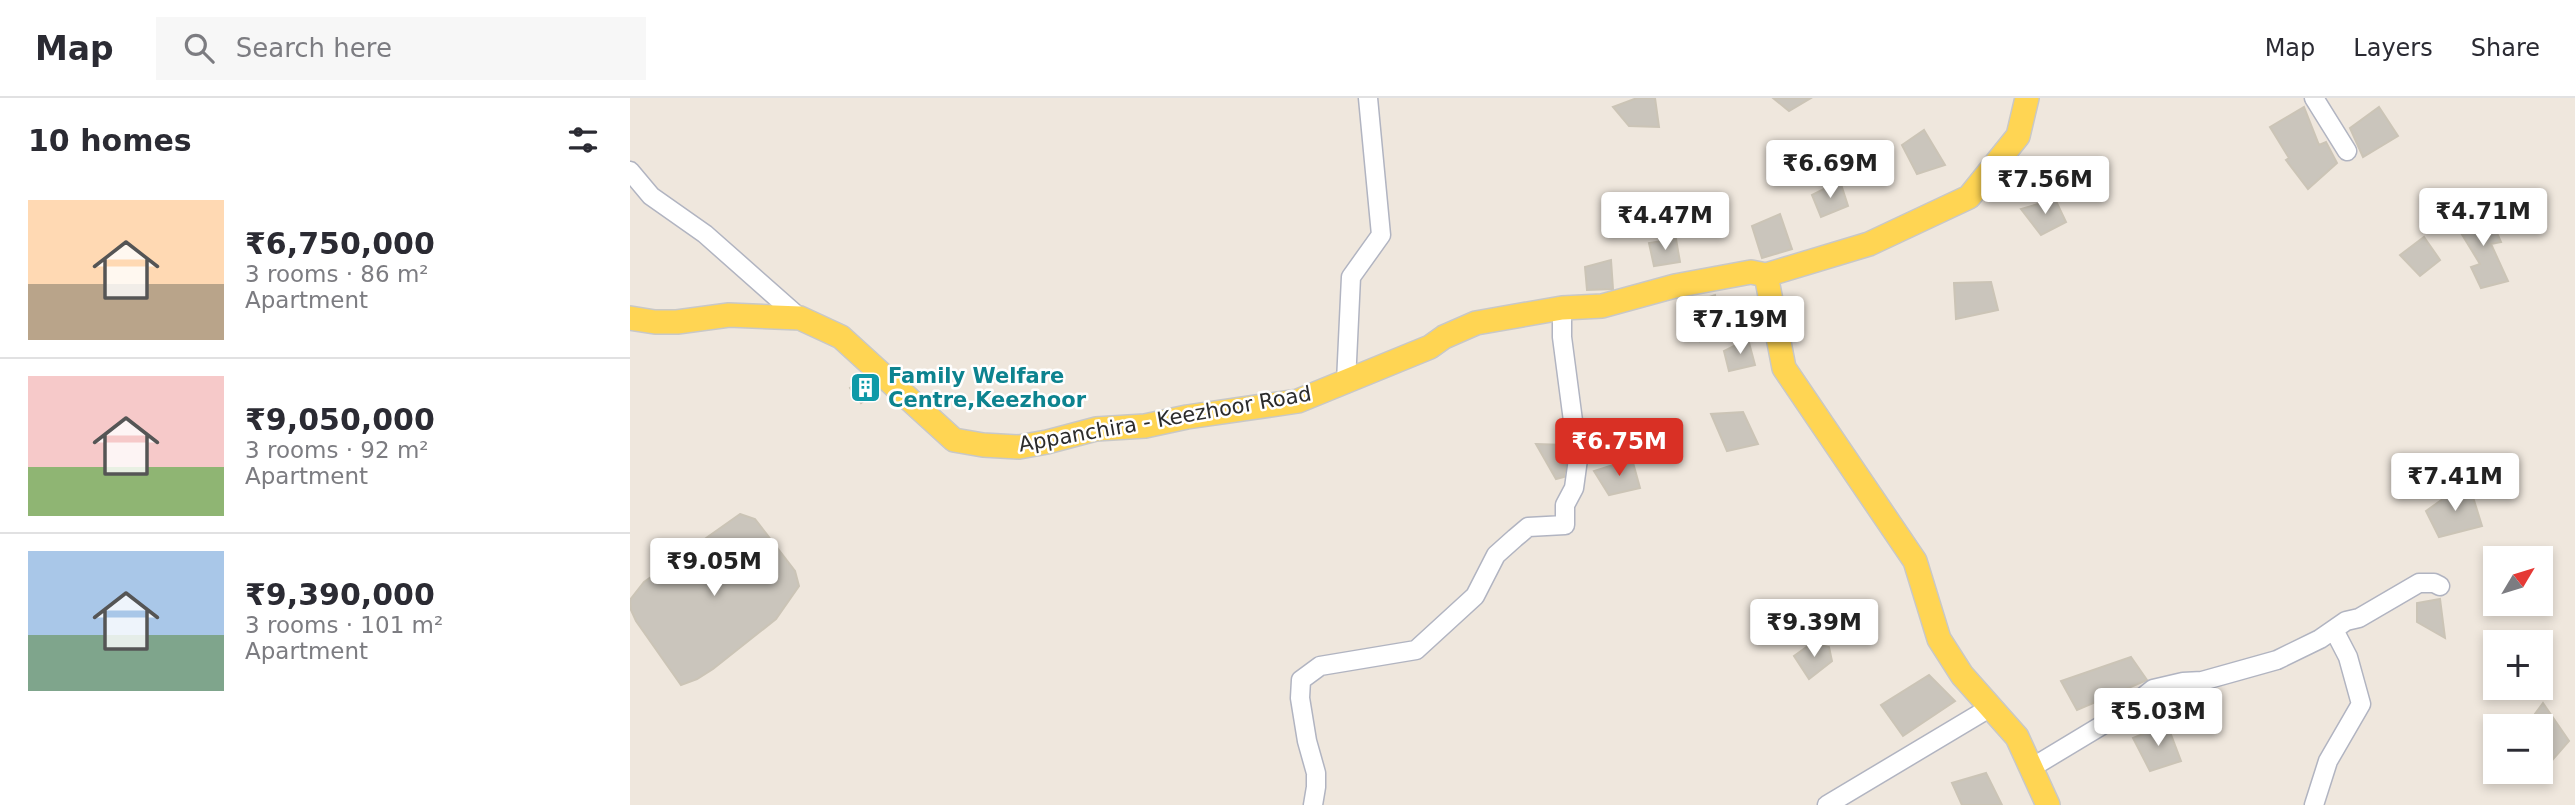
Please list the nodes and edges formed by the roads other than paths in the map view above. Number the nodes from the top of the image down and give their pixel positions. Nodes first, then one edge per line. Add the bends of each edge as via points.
1 (1368, 98) edge
2 (2027, 98) edge
3 (2314, 98) edge
4 (2347, 151) dead end
5 (630, 171) edge
6 (1766, 275) junction
7 (1562, 308) junction
8 (630, 318) edge
9 (800, 318) junction
10 (1346, 382) junction
11 (2440, 586) dead end
12 (2334, 630) junction
13 (1991, 707) junction
14 (2031, 768) junction
15 (1312, 805) edge
16 (1827, 805) edge
17 (2048, 805) edge
18 (2314, 805) edge

1 - 10 street via 1381,235 1351,277
2 - 6 main road, Appanchira - Keezhoor Road via 2018,136 1969,197 1868,244
3 - 4 street
5 - 9 street via 650,196 705,234
6 - 7 main road, Appanchira - Keezhoor Road via 1751,272 1602,306
6 - 13 main road via 1784,368 1915,561 1939,639 1962,675
7 - 10 main road, Appanchira - Keezhoor Road via 1476,323
7 - 15 street via 1578,459 1574,488 1565,505 1565,525 1528,527 1515,537 1496,555 1475,596 1416,650 1320,667 1301,680 1307,741 1316,772
8 - 9 main road, Appanchira - Keezhoor Road via 655,322 729,315
9 - 10 main road, Appanchira - Keezhoor Road via 841,337 954,440 983,445 1019,447 1096,429 1145,426 1298,401
11 - 12 street via 2419,583
12 - 14 street via 2277,660 2153,689 2124,712
12 - 18 street via 2348,657 2361,704 2328,761
13 - 14 main road via 2017,737
13 - 16 street
14 - 17 main road

